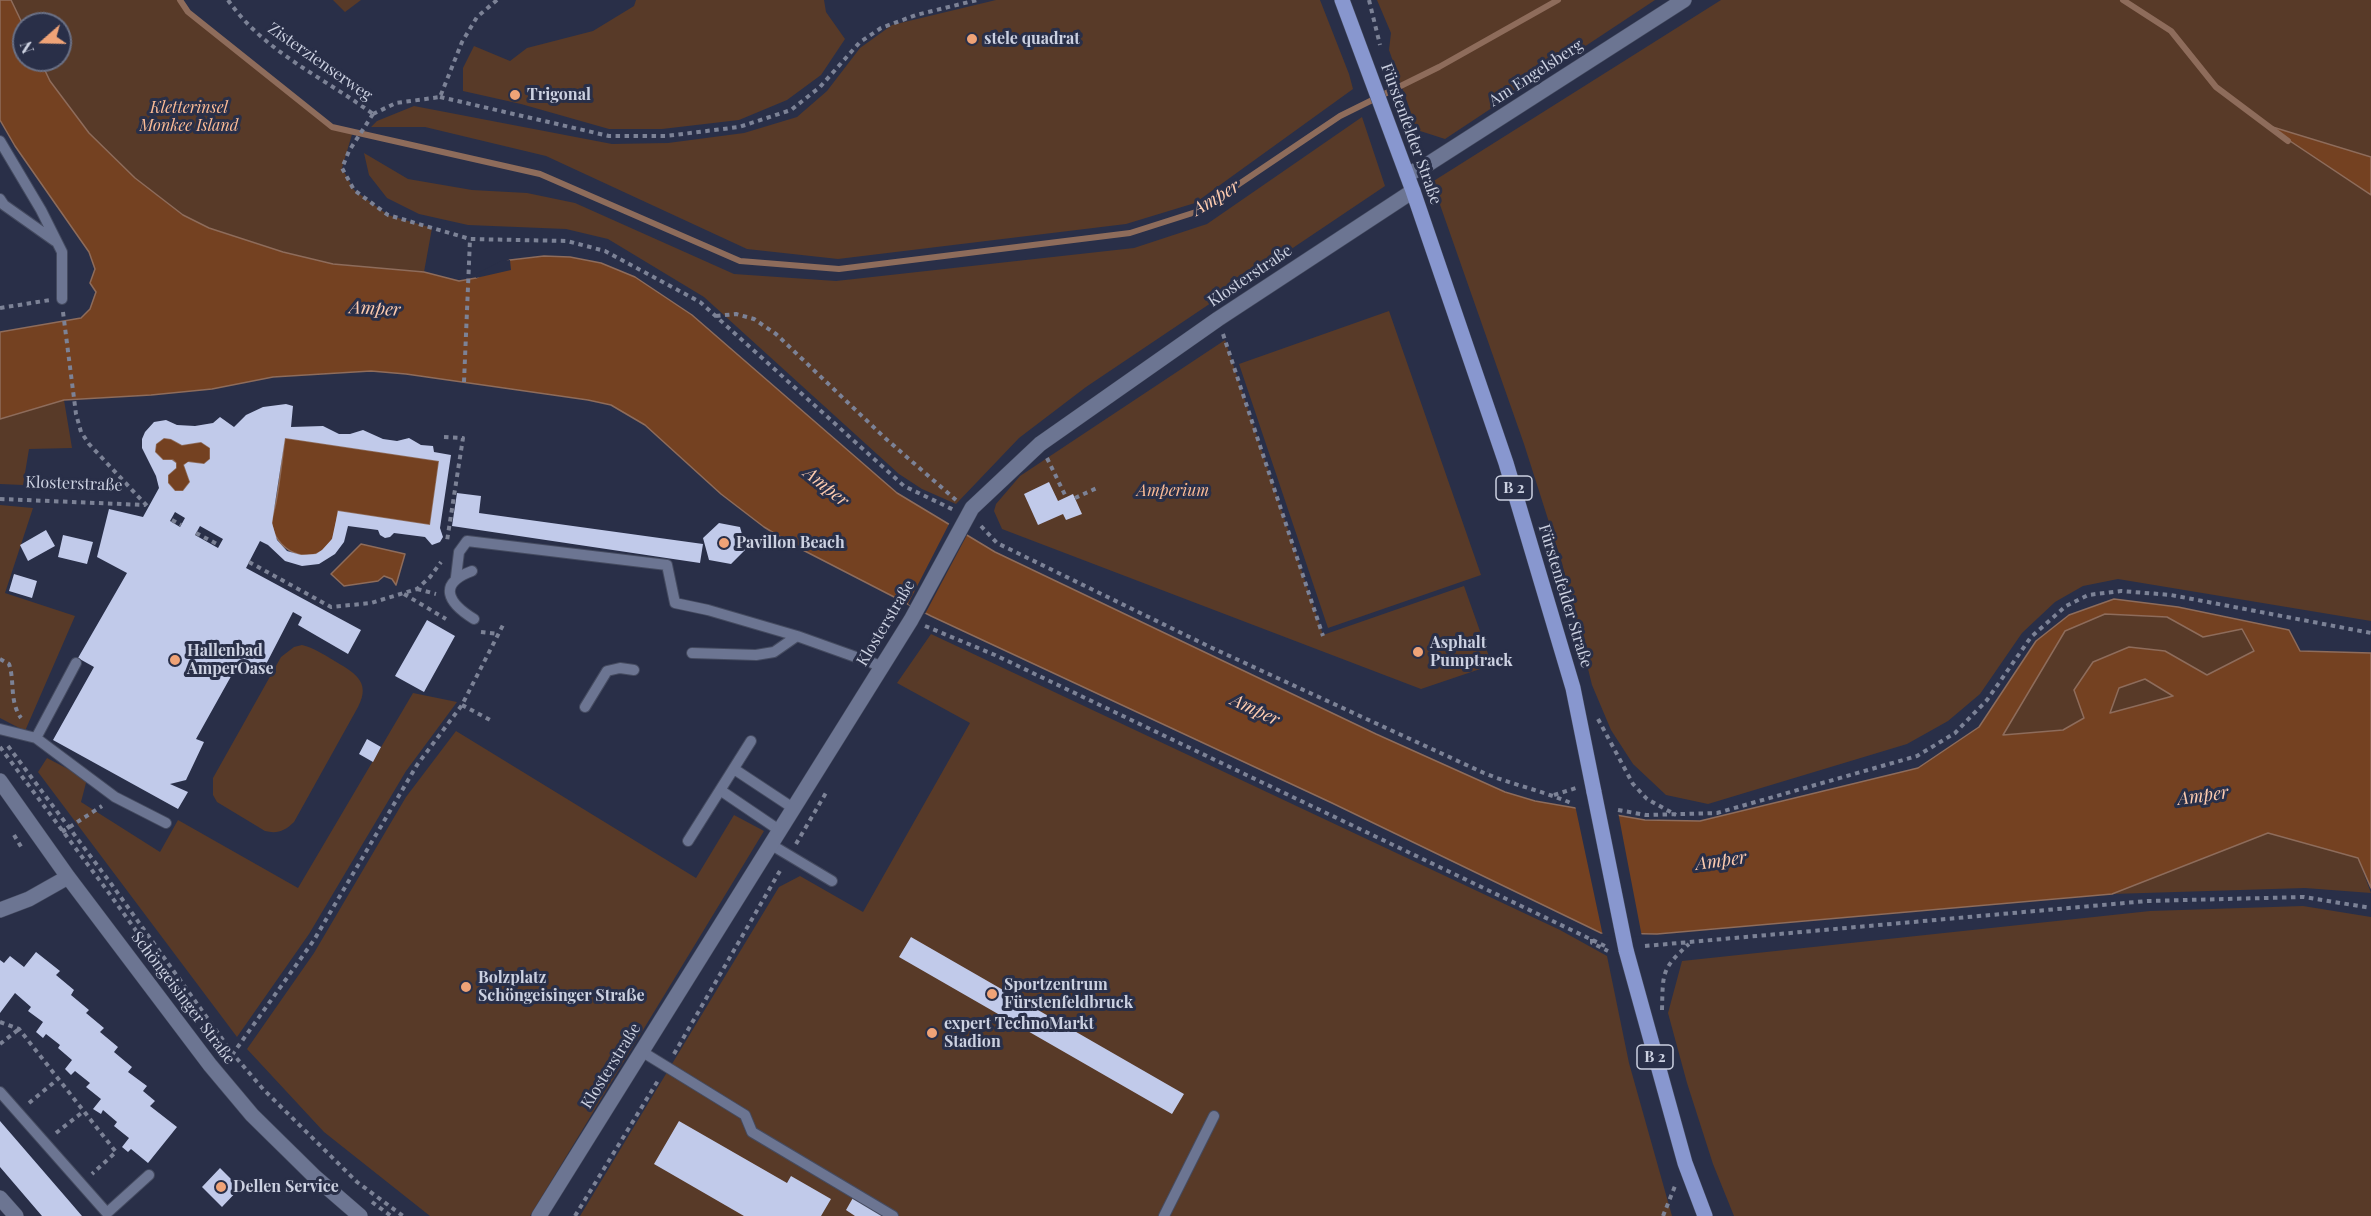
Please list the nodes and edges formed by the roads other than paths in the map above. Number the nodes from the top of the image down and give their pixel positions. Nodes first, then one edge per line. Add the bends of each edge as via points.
1 (1342, 0) edge
2 (1684, 0) edge
3 (0, 141) edge
4 (1407, 174) junction
5 (1413, 191) junction
6 (0, 199) edge
7 (57, 243) junction
8 (62, 299) road end
9 (472, 571) dead end
10 (456, 577) junction
11 (474, 619) dead end
12 (797, 636) junction
13 (692, 653) dead end
14 (76, 663) dead end
15 (881, 666) junction
16 (634, 670) dead end
17 (585, 707) dead end
18 (0, 729) edge
19 (36, 738) junction
20 (751, 741) dead end
21 (734, 769) junction
22 (0, 781) edge
23 (720, 790) junction
24 (793, 808) junction
25 (166, 823) dead end
26 (779, 830) junction
27 (688, 841) dead end
28 (770, 844) junction
29 (68, 877) junction
30 (832, 881) dead end
31 (0, 910) edge
32 (642, 1051) junction
33 (0, 1092) edge
34 (1214, 1116) dead end
35 (149, 1175) dead end
36 (0, 1198) edge
37 (16, 1216) edge
38 (360, 1216) edge
39 (539, 1216) edge
40 (893, 1216) edge
41 (1164, 1216) edge
42 (1705, 1216) edge

1 - 4 main road, Fürstenfelder Straße / B 2
2 - 4 street, Am Engelsberg
3 - 7 lane
4 - 5 main road, Fürstenfelder Straße / B 2
5 - 15 street, Klosterstraße via 1218,319 1040,444 964,519 914,614
5 - 42 main road, Fürstenfelder Straße / B 2, bridge via 1506,463 1573,688 1626,950 1685,1163
6 - 7 lane
7 - 8 lane via 62,252
9 - 10 lane
10 - 11 lane via 451,597 457,608
10 - 12 lane via 459,552 467,541 667,565 675,603
12 - 13 lane via 774,652 756,655
12 - 15 lane
14 - 19 lane
15 - 24 street, Klosterstraße
16 - 17 lane via 607,671
18 - 19 lane
19 - 25 lane via 115,796
20 - 21 lane
21 - 23 lane
21 - 24 lane
22 - 29 street, Schöngeisinger Straße
23 - 26 lane
23 - 27 lane
24 - 26 street, Klosterstraße
26 - 28 street, Klosterstraße
28 - 30 lane
28 - 32 street, Klosterstraße
29 - 31 street
29 - 38 street, Schöngeisinger Straße via 252,1115
32 - 39 street, Klosterstraße
32 - 40 lane via 745,1115 752,1132
33 - 35 lane via 107,1213
34 - 41 lane
36 - 37 street

